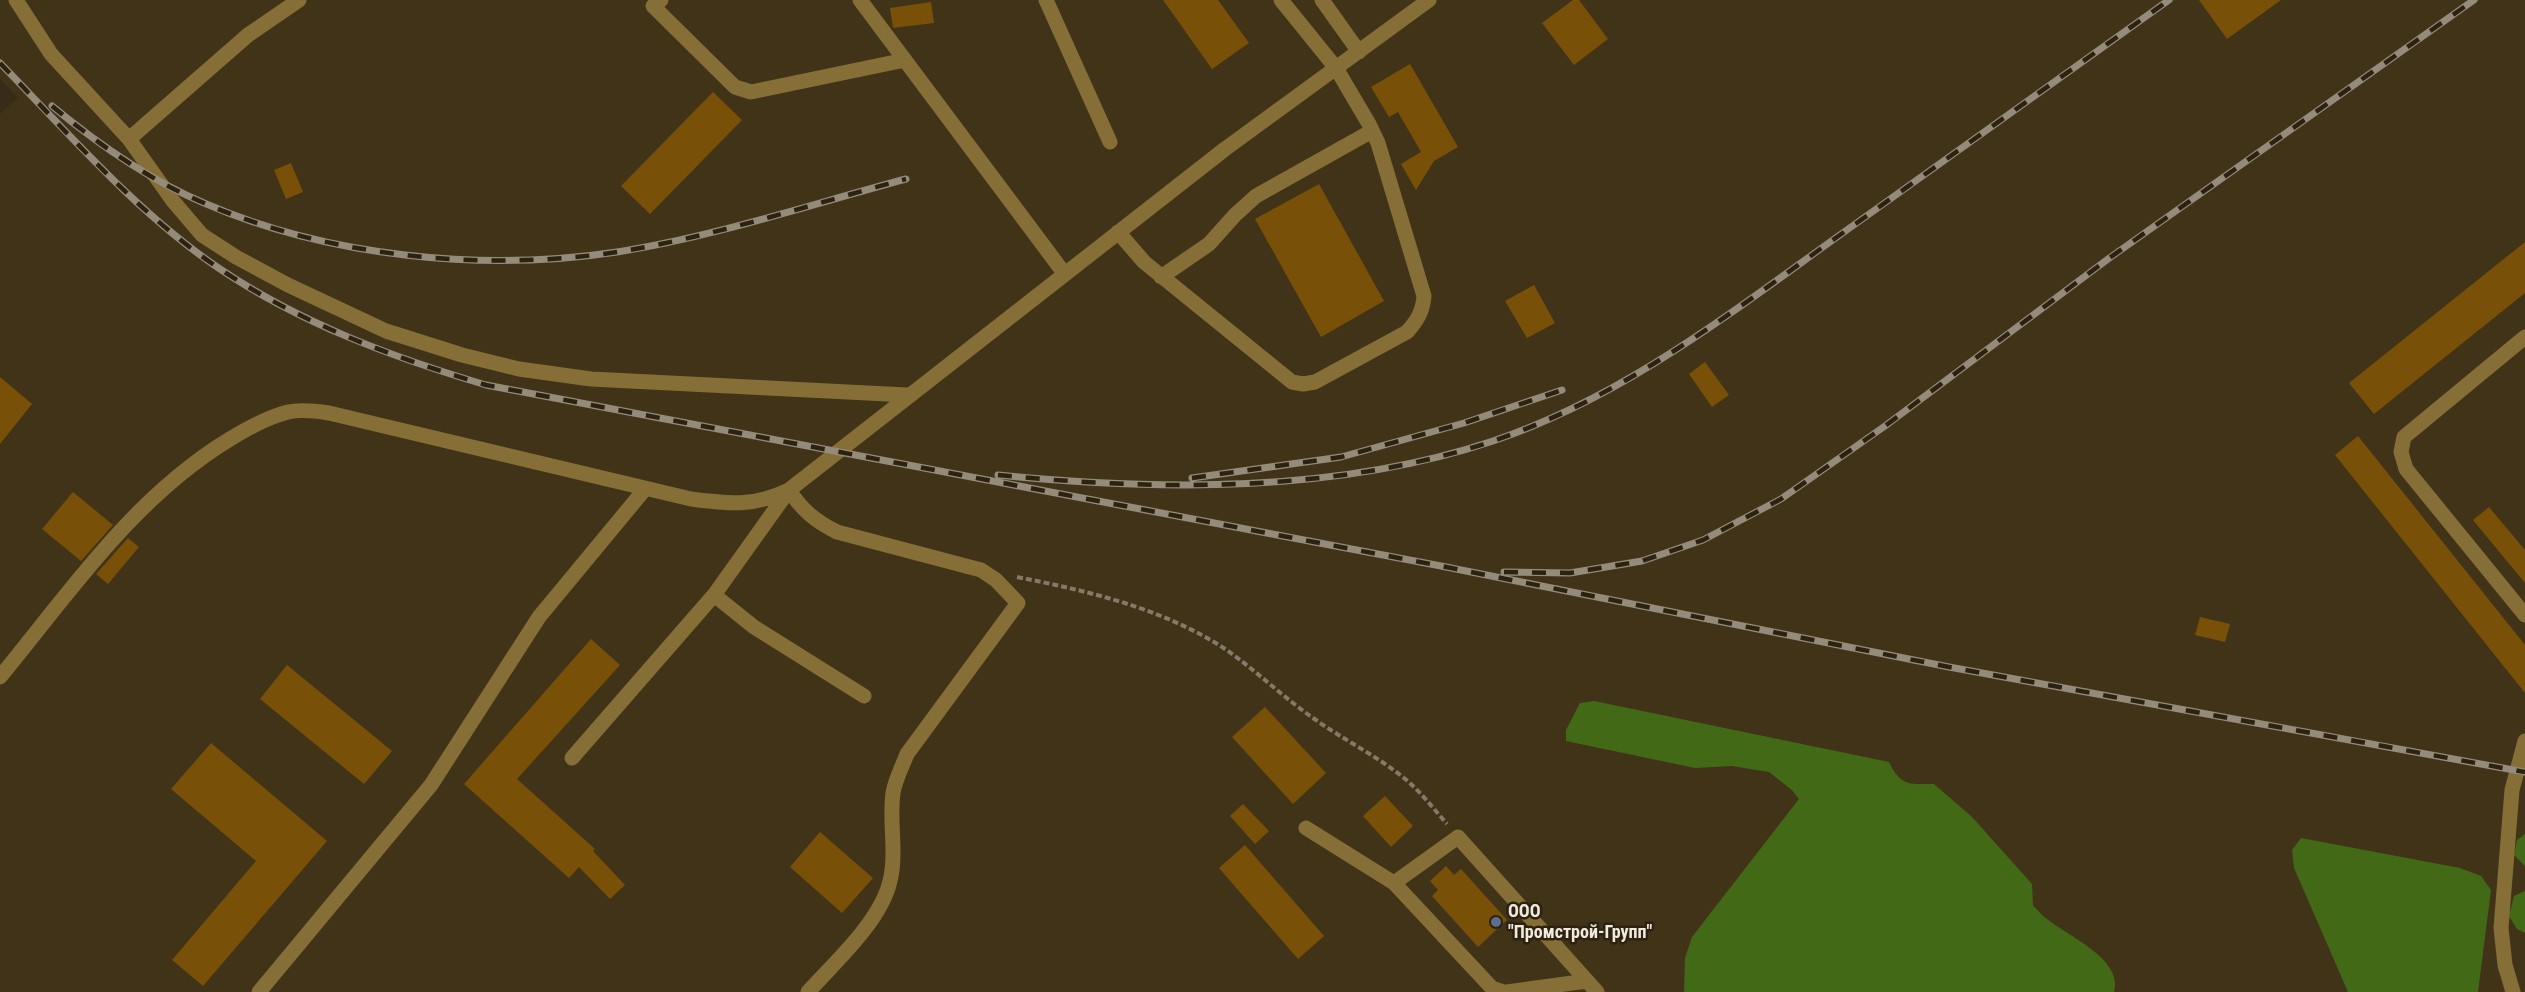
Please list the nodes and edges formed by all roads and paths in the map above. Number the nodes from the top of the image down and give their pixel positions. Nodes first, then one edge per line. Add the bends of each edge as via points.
1 (299, 0) edge
2 (661, 0) edge
3 (860, 0) edge
4 (1046, 0) edge
5 (1281, 0) edge
6 (1322, 0) edge
7 (1430, 0) edge
8 (23, 3) edge
9 (1359, 52) junction
10 (905, 60) junction
11 (1336, 68) junction
12 (1372, 131) junction
13 (129, 139) junction
14 (1110, 142) dead end
15 (1118, 232) junction
16 (1064, 273) junction
17 (1161, 277) junction
18 (2525, 337) edge
19 (907, 395) junction
20 (645, 489) junction
21 (789, 490) junction
22 (1016, 577) dead end
23 (714, 595) junction
24 (2525, 615) edge
25 (0, 677) edge
26 (864, 696) dead end
27 (2525, 741) edge
28 (572, 758) dead end
29 (1306, 828) dead end
30 (1458, 837) junction
31 (1394, 883) junction
32 (1592, 986) edge
33 (259, 992) edge
34 (808, 992) edge
35 (1506, 992) edge
36 (2513, 992) edge

1 - 13 street via 248,35
2 - 10 street via 653,6 735,87 751,92
3 - 10 street
4 - 14 street
5 - 11 street
6 - 9 street
7 - 9 street
8 - 13 street via 51,54
9 - 11 street
10 - 16 street
11 - 12 street
11 - 15 street
12 - 17 street via 1256,196 1209,244
12 - 17 street via 1424,296 1420,315 1407,332 1315,382 1292,382
13 - 19 street via 202,235 288,285 386,331 519,369 591,379
15 - 16 street
15 - 17 street
16 - 19 street
18 - 24 street via 2404,437 2401,452 2406,469
19 - 21 street
20 - 21 street via 727,504 766,501
20 - 25 street via 329,413 310,410 282,414 204,455 147,503
20 - 33 street via 539,617 431,785
21 - 23 street
21 - 34 street via 816,522 837,532 981,570 1018,603 907,754 893,793 891,879 885,899
22 - 30 path via 1118,600 1198,633 1301,710 1401,776
23 - 26 street via 754,627
23 - 28 street
27 - 36 street via 2512,790 2501,928 2503,956
29 - 31 street
30 - 31 street
30 - 32 street
31 - 35 street via 1492,988
32 - 35 street

